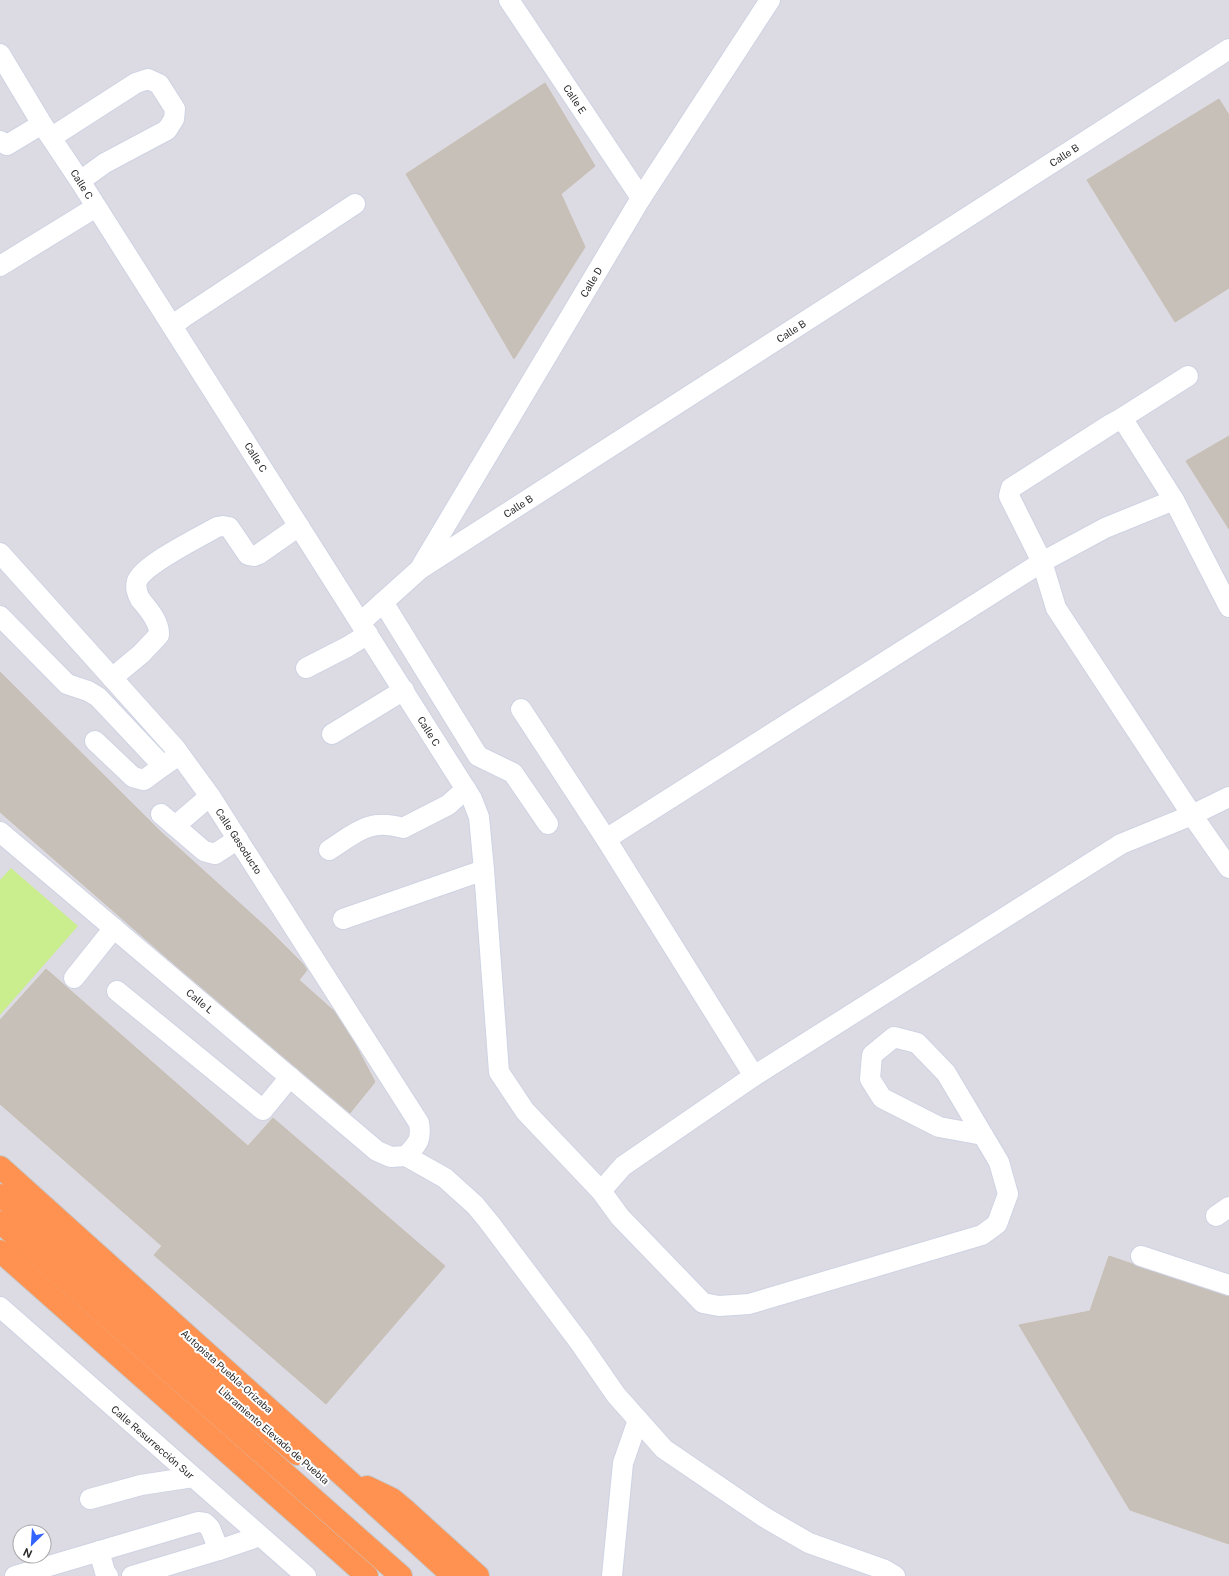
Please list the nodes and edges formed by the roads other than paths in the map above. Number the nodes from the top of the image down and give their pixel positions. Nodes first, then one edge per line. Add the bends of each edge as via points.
1 (509, 0) edge
2 (770, 0) edge
3 (1229, 49) edge
4 (0, 54) edge
5 (47, 130) junction
6 (0, 141) edge
7 (80, 181) junction
8 (641, 198) junction
9 (355, 204) dead end
10 (96, 207) junction
11 (0, 266) edge
12 (172, 326) junction
13 (1188, 376) dead end
14 (1122, 418) junction
15 (1174, 500) junction
16 (299, 526) junction
17 (0, 553) edge
18 (1042, 562) junction
19 (420, 569) junction
20 (383, 602) junction
21 (1229, 607) edge
22 (0, 616) edge
23 (364, 628) junction
24 (306, 668) dead end
25 (112, 678) junction
26 (404, 690) junction
27 (522, 709) dead end
28 (332, 734) dead end
29 (95, 741) dead end
30 (171, 760) junction
31 (466, 789) junction
32 (210, 796) junction
33 (1229, 797) edge
34 (1192, 815) junction
35 (548, 824) dead end
36 (0, 832) edge
37 (238, 839) junction
38 (606, 839) junction
39 (329, 850) dead end
40 (1229, 868) edge
41 (484, 870) junction
42 (343, 920) dead end
43 (114, 928) junction
44 (74, 978) dead end
45 (117, 991) dead end
46 (754, 1076) junction
47 (290, 1077) junction
48 (983, 1135) junction
49 (406, 1156) junction
50 (0, 1168) edge
51 (601, 1191) junction
52 (0, 1195) edge
53 (0, 1222) edge
54 (0, 1251) edge
55 (1141, 1256) dead end
56 (1229, 1285) edge
57 (104, 1301) junction
58 (0, 1307) edge
59 (638, 1420) junction
60 (193, 1477) junction
61 (350, 1482) junction
62 (90, 1499) dead end
63 (260, 1536) junction
64 (219, 1550) junction
65 (100, 1551) junction
66 (15, 1576) edge
67 (108, 1576) edge
68 (132, 1576) edge
69 (305, 1576) edge
70 (367, 1576) edge
71 (401, 1576) edge
72 (434, 1576) edge
73 (453, 1576) edge
74 (478, 1576) edge
75 (612, 1576) edge
76 (894, 1576) edge

1 - 8 street, Calle E
2 - 8 street, Calle D
3 - 19 street, Calle B
4 - 5 street, Calle C
5 - 6 street via 7,145
5 - 7 street, Calle C
5 - 7 street via 136,83 148,79 159,84 175,109 174,119 167,130 105,163
7 - 10 street, Calle C
8 - 19 street, Calle D
9 - 12 street
10 - 11 street
10 - 12 street, Calle C
12 - 16 street, Calle C
13 - 14 street
14 - 15 street
14 - 18 street via 1011,488 1009,496
15 - 18 street via 1105,528
15 - 21 street
16 - 23 street, Calle C
16 - 25 street via 254,556 248,555 229,527 218,527 152,564 137,580 136,588 160,628 159,635
17 - 25 street, Calle Gasoducto
18 - 34 street via 1056,608
18 - 38 street
19 - 20 street, Calle B
20 - 23 street, Calle B
20 - 35 street via 478,756 513,773
22 - 30 street via 67,684 98,697
23 - 24 street, Calle B via 347,647
23 - 26 street, Calle C
25 - 30 street, Calle Gasoducto via 175,748
26 - 28 street
26 - 31 street, Calle C
27 - 38 street
29 - 30 street via 137,779 144,780
30 - 32 street, Calle Gasoducto
31 - 39 street via 448,805 403,828 374,824
31 - 41 street, Calle C via 479,817
32 - 37 street, Calle Gasoducto
32 - 37 street via 168,820 204,851 215,854
33 - 34 street
34 - 40 street
34 - 46 street via 1120,844
36 - 43 street, Calle L
37 - 49 street, Calle Gasoducto via 419,1123 421,1135 418,1144
38 - 46 street
41 - 42 street
41 - 51 street, Calle C via 499,1072 525,1112
43 - 44 street
43 - 47 street, Calle L
45 - 47 street via 264,1110
46 - 51 street via 623,1166
47 - 49 street, Calle L via 377,1151 391,1157
48 - 48 street, Calle C via 946,1073 917,1043 894,1037 872,1055 870,1079 882,1098 939,1127
48 - 51 street, Calle C via 1000,1162 1008,1194 997,1224 992,1228 982,1235 749,1304 719,1306 703,1303 620,1217
49 - 59 street via 445,1178 475,1205 580,1343 616,1395
50 - 61 highway, Autopista Puebla-Orizaba
52 - 57 highway
53 - 57 highway
54 - 70 highway
55 - 56 street
57 - 71 highway
57 - 72 highway, Libramiento Elevado de Puebla via 284,1443
58 - 60 street, Calle Resurrección Sur
59 - 75 street via 623,1463
59 - 76 street via 664,1449 764,1517 809,1543 885,1570
60 - 62 street via 141,1485
60 - 63 street, Calle Resurrección Sur
61 - 73 highway, Autopista Puebla-Orizaba
61 - 74 highway via 392,1499
63 - 64 street
63 - 69 street, Calle Resurrección Sur
64 - 65 street via 210,1528 205,1523 198,1522
64 - 68 street
65 - 66 street
65 - 67 street

